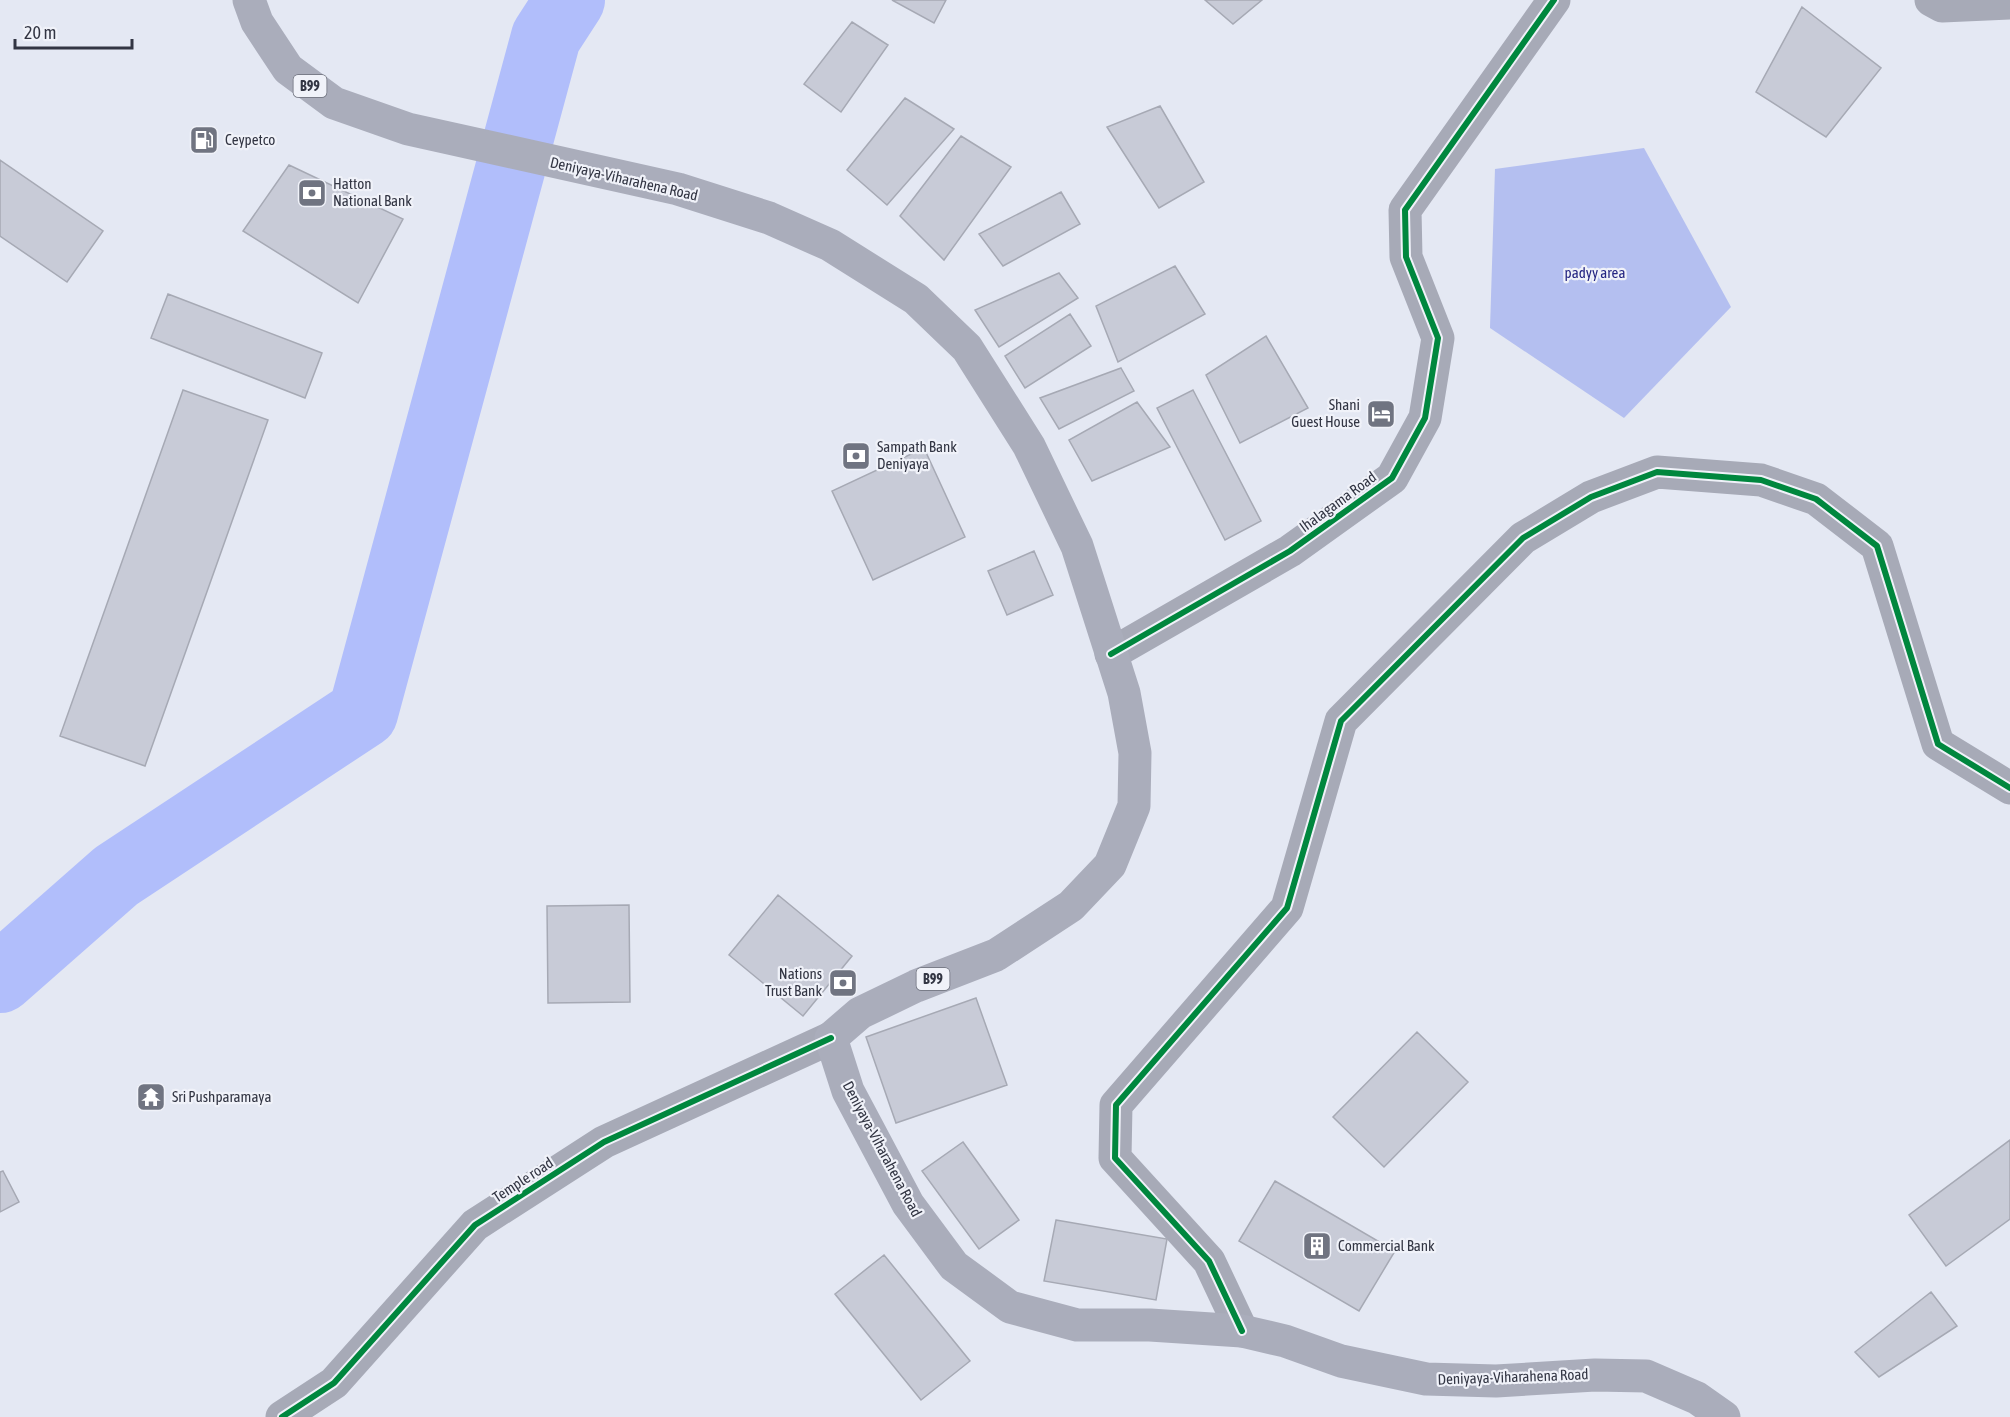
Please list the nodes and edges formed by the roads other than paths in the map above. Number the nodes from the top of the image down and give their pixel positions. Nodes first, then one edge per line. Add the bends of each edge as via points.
1 (249, 0) edge
2 (1554, 0) edge
3 (1931, 0) edge
4 (2010, 3) edge
5 (1111, 654) junction
6 (2010, 788) edge
7 (831, 1038) junction
8 (1242, 1331) junction
9 (282, 1417) edge
10 (1724, 1417) edge

1 - 5 main road, Deniyaya-Viharahena Road / B99 via 257,22 288,69 334,103 408,129 678,189 770,218 830,245 916,299 968,348 1029,446 1077,546
2 - 5 street, Ihalagama Road via 1405,210 1406,256 1438,338 1425,418 1392,478 1290,551
3 - 4 street via 1942,6
5 - 7 main road, Deniyaya-Viharahena Road / B99 via 1124,693 1135,753 1134,806 1110,865 1071,906 996,955 860,1013
6 - 8 street via 1938,744 1877,546 1816,499 1761,480 1657,472 1591,497 1523,538 1341,721 1287,908 1116,1105 1115,1158 1209,1261
7 - 8 main road, Deniyaya-Viharahena Road via 848,1091 908,1204 954,1266 972,1280 1010,1307 1077,1325
7 - 9 street, Temple road via 604,1142 475,1225 334,1383
8 - 10 main road, Deniyaya-Viharahena Road via 1341,1361 1426,1379 1646,1376 1697,1398

